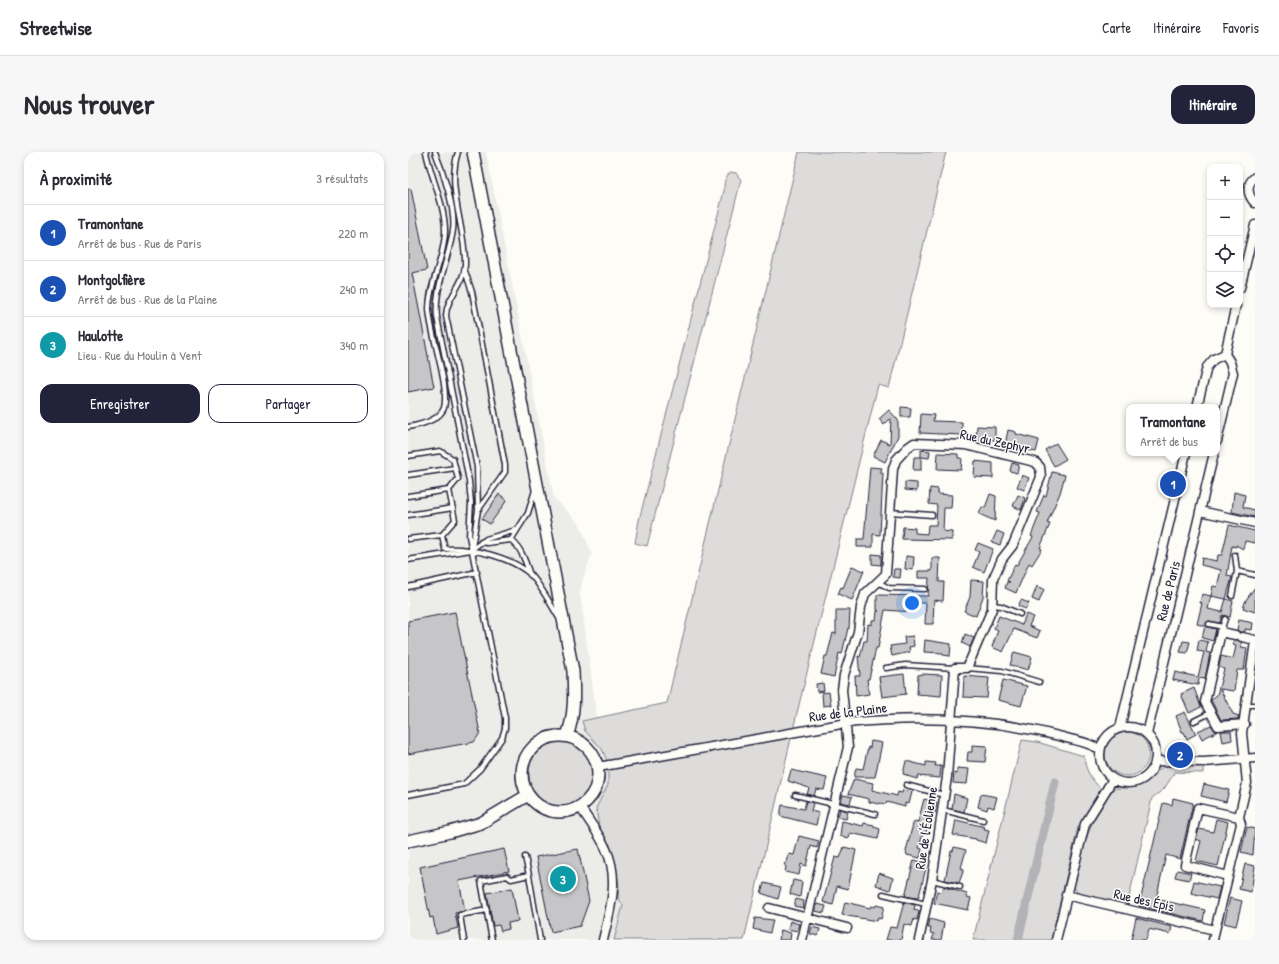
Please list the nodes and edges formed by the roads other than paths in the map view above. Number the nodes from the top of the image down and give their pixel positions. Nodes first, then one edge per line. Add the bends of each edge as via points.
1 (426, 152) edge
2 (435, 152) edge
3 (458, 152) edge
4 (474, 152) edge
5 (1255, 176) edge
6 (1255, 203) edge
7 (1255, 225) edge
8 (465, 270) junction
9 (1243, 275) edge
10 (1235, 308) edge
11 (1225, 354) junction
12 (1198, 404) edge
13 (408, 427) edge
14 (1220, 428) edge
15 (408, 456) edge
16 (1185, 456) edge
17 (1213, 456) edge
18 (455, 468) junction
19 (408, 475) edge
20 (537, 476) junction
21 (449, 490) junction
22 (408, 496) edge
23 (453, 508) junction
24 (478, 510) junction
25 (1200, 511) junction
26 (890, 512) junction
27 (408, 515) edge
28 (932, 515) dead end
29 (1255, 523) edge
30 (516, 530) junction
31 (442, 535) junction
32 (408, 540) edge
33 (511, 540) junction
34 (481, 542) junction
35 (471, 550) junction
36 (1235, 555) dead end
37 (408, 560) edge
38 (1237, 571) junction
39 (477, 572) junction
40 (530, 574) junction
41 (1255, 575) edge
42 (877, 582) junction
43 (408, 587) edge
44 (925, 589) dead end
45 (1232, 596) dead end
46 (993, 605) junction
47 (1020, 614) dead end
48 (1225, 619) dead end
49 (1209, 624) dead end
50 (566, 628) junction
51 (1222, 630) junction
52 (1255, 640) edge
53 (1253, 658) edge
54 (886, 668) dead end
55 (955, 668) junction
56 (967, 668) junction
57 (1038, 682) dead end
58 (1251, 705) edge
59 (1211, 712) junction
60 (950, 719) junction
61 (1194, 721) dead end
62 (847, 723) junction
63 (1245, 724) junction
64 (1120, 728) junction
65 (1147, 734) junction
66 (566, 736) junction
67 (1100, 750) junction
68 (1255, 758) edge
69 (1245, 760) junction
70 (1155, 761) junction
71 (598, 767) junction
72 (1113, 779) junction
73 (906, 785) dead end
74 (528, 794) junction
75 (408, 795) edge
76 (795, 795) dead end
77 (944, 796) junction
78 (834, 805) junction
79 (580, 807) junction
80 (942, 810) junction
81 (875, 814) dead end
82 (1239, 817) junction
83 (983, 820) dead end
84 (408, 841) edge
85 (525, 857) dead end
86 (529, 875) junction
87 (1228, 876) junction
88 (932, 880) junction
89 (960, 887) dead end
90 (883, 894) dead end
91 (1066, 895) junction
92 (926, 904) junction
93 (769, 908) dead end
94 (486, 910) junction
95 (808, 918) junction
96 (847, 928) dead end
97 (1215, 930) junction
98 (464, 940) edge
99 (492, 940) edge
100 (540, 940) edge
101 (603, 940) edge
102 (802, 940) edge
103 (919, 940) edge
104 (1056, 940) edge
105 (1213, 940) edge

1 - 13 lane via 444,223 444,241 429,310 443,383 444,402 441,413 436,417 424,424
2 - 35 lane via 445,178 454,228 436,313 469,481
3 - 8 lane via 453,174 464,240
4 - 20 street
5 - 6 street via 1248,189
7 - 9 street
8 - 24 lane via 460,285 448,304 446,316 477,467
8 - 24 lane via 472,292 505,465 505,472
10 - 11 street
11 - 12 street via 1214,359 1207,367
11 - 14 street via 1233,374
15 - 18 lane via 440,451 453,459
16 - 64 street, Rue de Paris
17 - 25 street, Rue de Paris
18 - 19 lane
18 - 21 lane via 458,479
20 - 30 lane via 531,505
20 - 50 street
21 - 22 lane
21 - 23 lane
23 - 27 lane
23 - 31 lane via 455,520
24 - 35 lane
25 - 29 street
25 - 65 street, Rue de Paris
26 - 28 lane
26 - 42 street, Rue du Zephyr via 886,574
26 - 46 street, Rue du Zephyr via 893,469 902,453 914,444 966,445 1035,462 1040,467 1041,477 1013,546 1002,559 993,579
30 - 33 lane
30 - 34 lane
31 - 32 lane
31 - 35 lane via 445,549
33 - 34 lane
33 - 40 lane via 526,561
34 - 35 lane
35 - 37 lane
35 - 39 lane
35 - 40 lane via 506,560
36 - 38 lane
38 - 41 lane
38 - 45 lane
39 - 43 lane
39 - 75 lane via 505,718 502,738 480,769 464,784
40 - 50 lane
42 - 44 lane via 889,588
42 - 62 street, Rue du Zephyr via 865,594 860,607 858,632 844,675 842,690
46 - 47 lane
46 - 56 street, Rue du Zephyr
48 - 51 lane
49 - 51 lane
50 - 66 street via 574,671 572,719
51 - 52 street
51 - 59 street via 1205,702
52 - 53 street
53 - 58 street
54 - 55 lane via 905,665
55 - 56 street
55 - 60 street
56 - 57 lane via 1002,671
58 - 63 street
59 - 61 lane
59 - 63 street via 1218,726
60 - 62 street, Rue de la Plaine via 884,719
60 - 67 street, Rue de la Plaine via 1039,731 1088,744
60 - 77 street, Rue de l'Éolienne
62 - 71 street, Rue de la Plaine
62 - 78 street via 848,746
63 - 69 street via 1242,733
64 - 65 street via 1132,727
64 - 67 street via 1109,735
65 - 70 street via 1155,748
66 - 71 street via 587,746
66 - 74 street via 542,740 525,758 522,771 523,783
67 - 72 street via 1102,766
68 - 69 street
69 - 70 street
69 - 82 street via 1247,783
70 - 72 street via 1151,771 1138,782 1120,782
71 - 79 street via 596,788
72 - 91 street via 1085,824
73 - 77 lane
74 - 79 street via 536,803 558,812
74 - 84 street via 481,823
76 - 78 lane
77 - 80 street, Rue de l'Éolienne
78 - 81 lane
78 - 95 street
79 - 101 street via 606,848 614,880 613,899
80 - 83 lane
80 - 88 street, Rue de l'Éolienne
82 - 87 street via 1241,824
82 - 87 street via 1198,808 1185,865
85 - 86 lane
86 - 94 lane via 481,881
86 - 100 lane
87 - 97 street
88 - 89 lane
88 - 92 street, Rue de l'Éolienne
90 - 92 lane
91 - 97 street, Rue des Épis
91 - 104 street
92 - 103 street, Rue de l'Éolienne
93 - 95 street
94 - 98 lane via 460,915
94 - 99 lane
95 - 96 street
95 - 102 street
97 - 105 street

